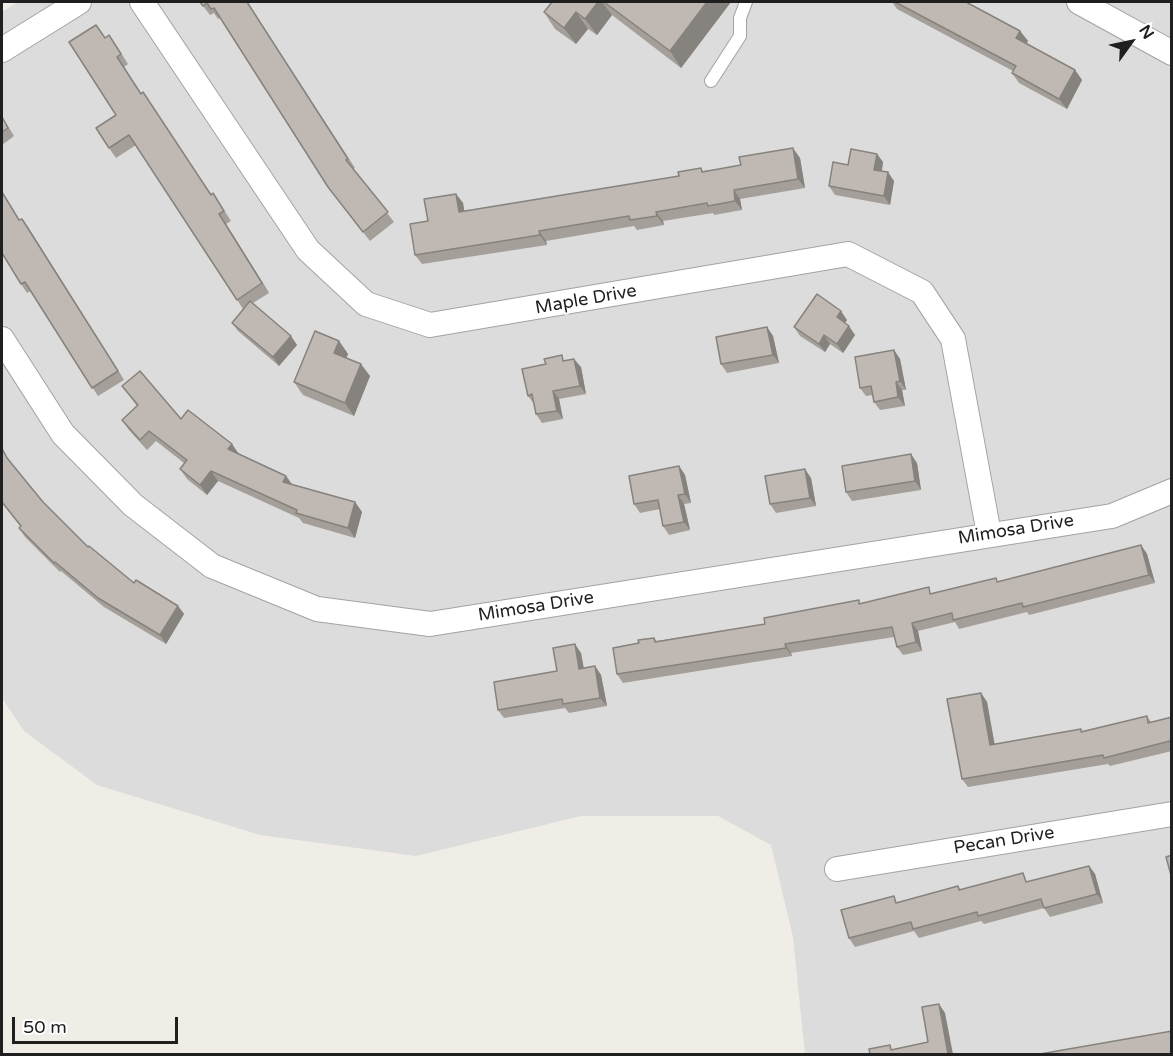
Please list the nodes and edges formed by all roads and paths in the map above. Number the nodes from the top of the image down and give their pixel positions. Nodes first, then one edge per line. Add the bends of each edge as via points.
1 (79, 2) edge
2 (142, 2) edge
3 (746, 2) edge
4 (1079, 2) edge
5 (2, 50) edge
6 (1172, 53) edge
7 (711, 81) dead end
8 (2, 339) edge
9 (1172, 491) edge
10 (989, 534) junction
11 (1172, 814) edge
12 (837, 868) dead end

1 - 5 street
2 - 10 street, Maple Drive via 308,250 366,304 430,325 848,254 922,292 953,339
3 - 7 lane via 740,18 740,36
4 - 6 street
8 - 10 street, Mimosa Drive via 63,434 133,505 212,566 317,609 430,624
9 - 10 street, Mimosa Drive via 1112,516
11 - 12 street, Pecan Drive

